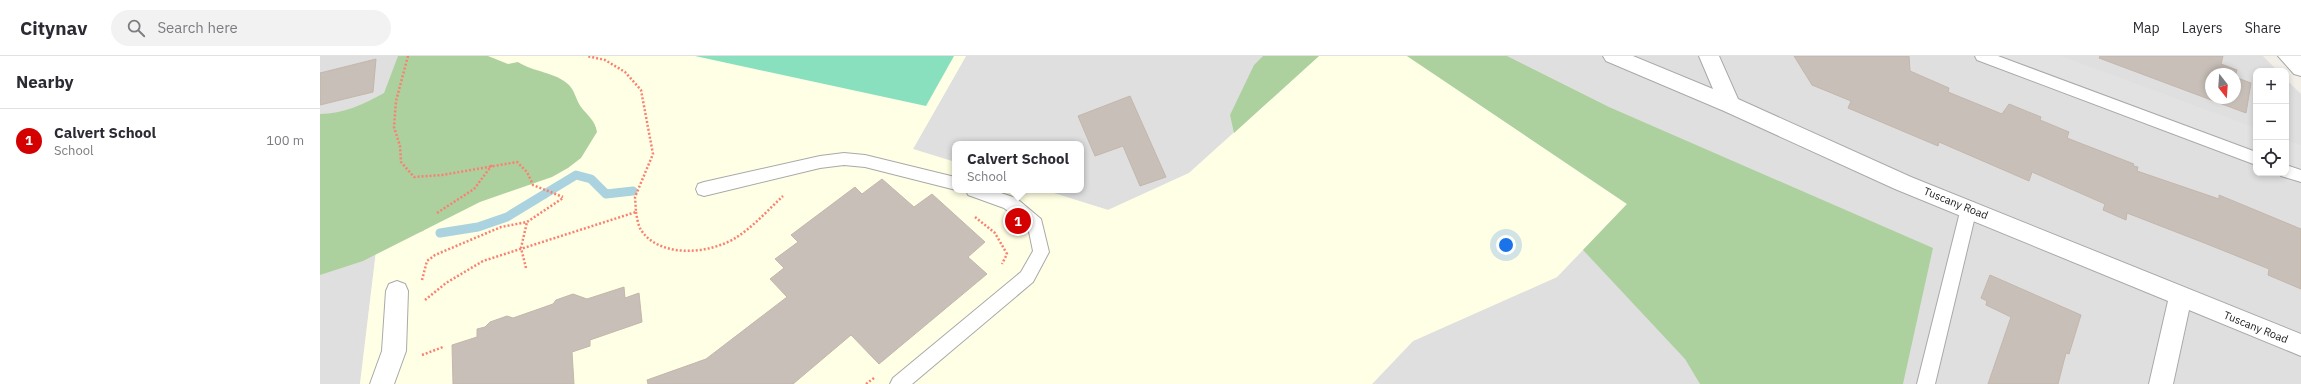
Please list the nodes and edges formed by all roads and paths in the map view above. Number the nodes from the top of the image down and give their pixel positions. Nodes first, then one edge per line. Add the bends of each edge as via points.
1 (408, 56) edge
2 (587, 56) edge
3 (1613, 56) edge
4 (1709, 56) edge
5 (1982, 56) edge
6 (2288, 56) edge
7 (2301, 68) edge
8 (1731, 105) junction
9 (2253, 158) edge
10 (493, 165) junction
11 (2289, 172) edge
12 (2301, 176) edge
13 (952, 183) edge
14 (704, 189) dead end
15 (983, 193) edge
16 (785, 194) dead end
17 (1969, 208) junction
18 (636, 212) junction
19 (438, 213) dead end
20 (972, 214) dead end
21 (527, 222) junction
22 (521, 248) junction
23 (526, 268) dead end
24 (1000, 270) dead end
25 (421, 285) dead end
26 (397, 291) dead end
27 (2181, 296) junction
28 (423, 302) dead end
29 (2301, 345) edge
30 (443, 347) dead end
31 (416, 357) dead end
32 (878, 374) dead end
33 (382, 384) edge
34 (866, 384) edge
35 (899, 384) edge
36 (1926, 384) edge
37 (2161, 384) edge

1 - 10 path via 396,101 394,127 400,146 401,162 414,177 442,175
2 - 18 path via 606,60 625,72 641,90 653,154 634,196
3 - 8 street, Tuscany Road
4 - 8 street
5 - 9 lane
6 - 7 street
8 - 17 street, Tuscany Road via 1903,183
10 - 19 path via 474,189
10 - 21 path via 517,162 527,172 533,185 563,197
11 - 12 lane
13 - 14 lane via 865,161 844,159 820,162
15 - 35 lane via 1010,202 1035,224 1041,252 1027,277
16 - 18 path via 736,238 690,251 668,249 654,242 641,230
17 - 27 street, Tuscany Road
17 - 36 lane
18 - 22 path
20 - 24 path via 995,233 1007,254
21 - 22 path
21 - 25 path via 501,227 435,255 427,261
22 - 23 path
22 - 28 path via 483,261 446,283
26 - 33 street via 394,351
27 - 29 street, Tuscany Road
27 - 37 street
30 - 31 path
32 - 34 path

